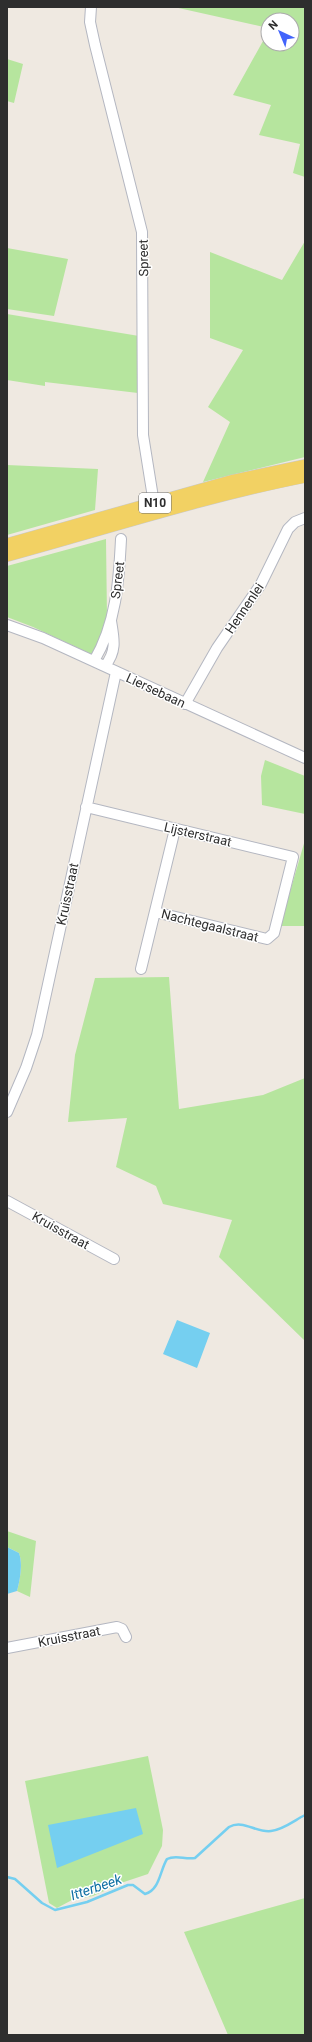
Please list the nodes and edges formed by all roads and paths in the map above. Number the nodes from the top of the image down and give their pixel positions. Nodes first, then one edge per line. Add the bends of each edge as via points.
1 (91, 7) edge
2 (305, 466) edge
3 (305, 476) edge
4 (155, 509) junction
5 (305, 518) edge
6 (121, 539) dead end
7 (7, 545) edge
8 (7, 555) edge
9 (111, 621) junction
10 (7, 625) edge
11 (94, 661) junction
12 (105, 666) junction
13 (116, 672) junction
14 (185, 704) junction
15 (305, 758) edge
16 (86, 807) junction
17 (175, 828) junction
18 (289, 874) joint
19 (155, 912) junction
20 (141, 969) dead end
21 (7, 1112) edge
22 (7, 1201) edge
23 (114, 1259) dead end
24 (126, 1637) dead end
25 (7, 1648) edge

1 - 4 street, Spreet via 90,22 95,45 142,232 143,435
2 - 4 main road, N10 via 234,481
3 - 4 main road, N10
4 - 7 main road, N10
4 - 8 main road, N10
5 - 14 street, Hennenlei via 295,522 288,529 261,584 217,648
6 - 9 street, Spreet via 120,577
9 - 11 street, Spreet
9 - 12 street, Spreet via 113,655
10 - 11 street, Liersebaan
11 - 12 street, Liersebaan
12 - 13 street, Liersebaan
13 - 14 street, Liersebaan
13 - 16 street, Kruisstraat
14 - 15 street, Liersebaan
16 - 17 street, Lijsterstraat
16 - 21 street, Kruisstraat via 37,1035
17 - 18 street, Lijsterstraat via 293,857
17 - 19 street, Nachtegaalstraat
18 - 19 street, Nachtegaalstraat via 274,933 267,939
19 - 20 street, Nachtegaalstraat
22 - 23 street, Kruisstraat
24 - 25 street, Kruisstraat via 122,1629 117,1627

